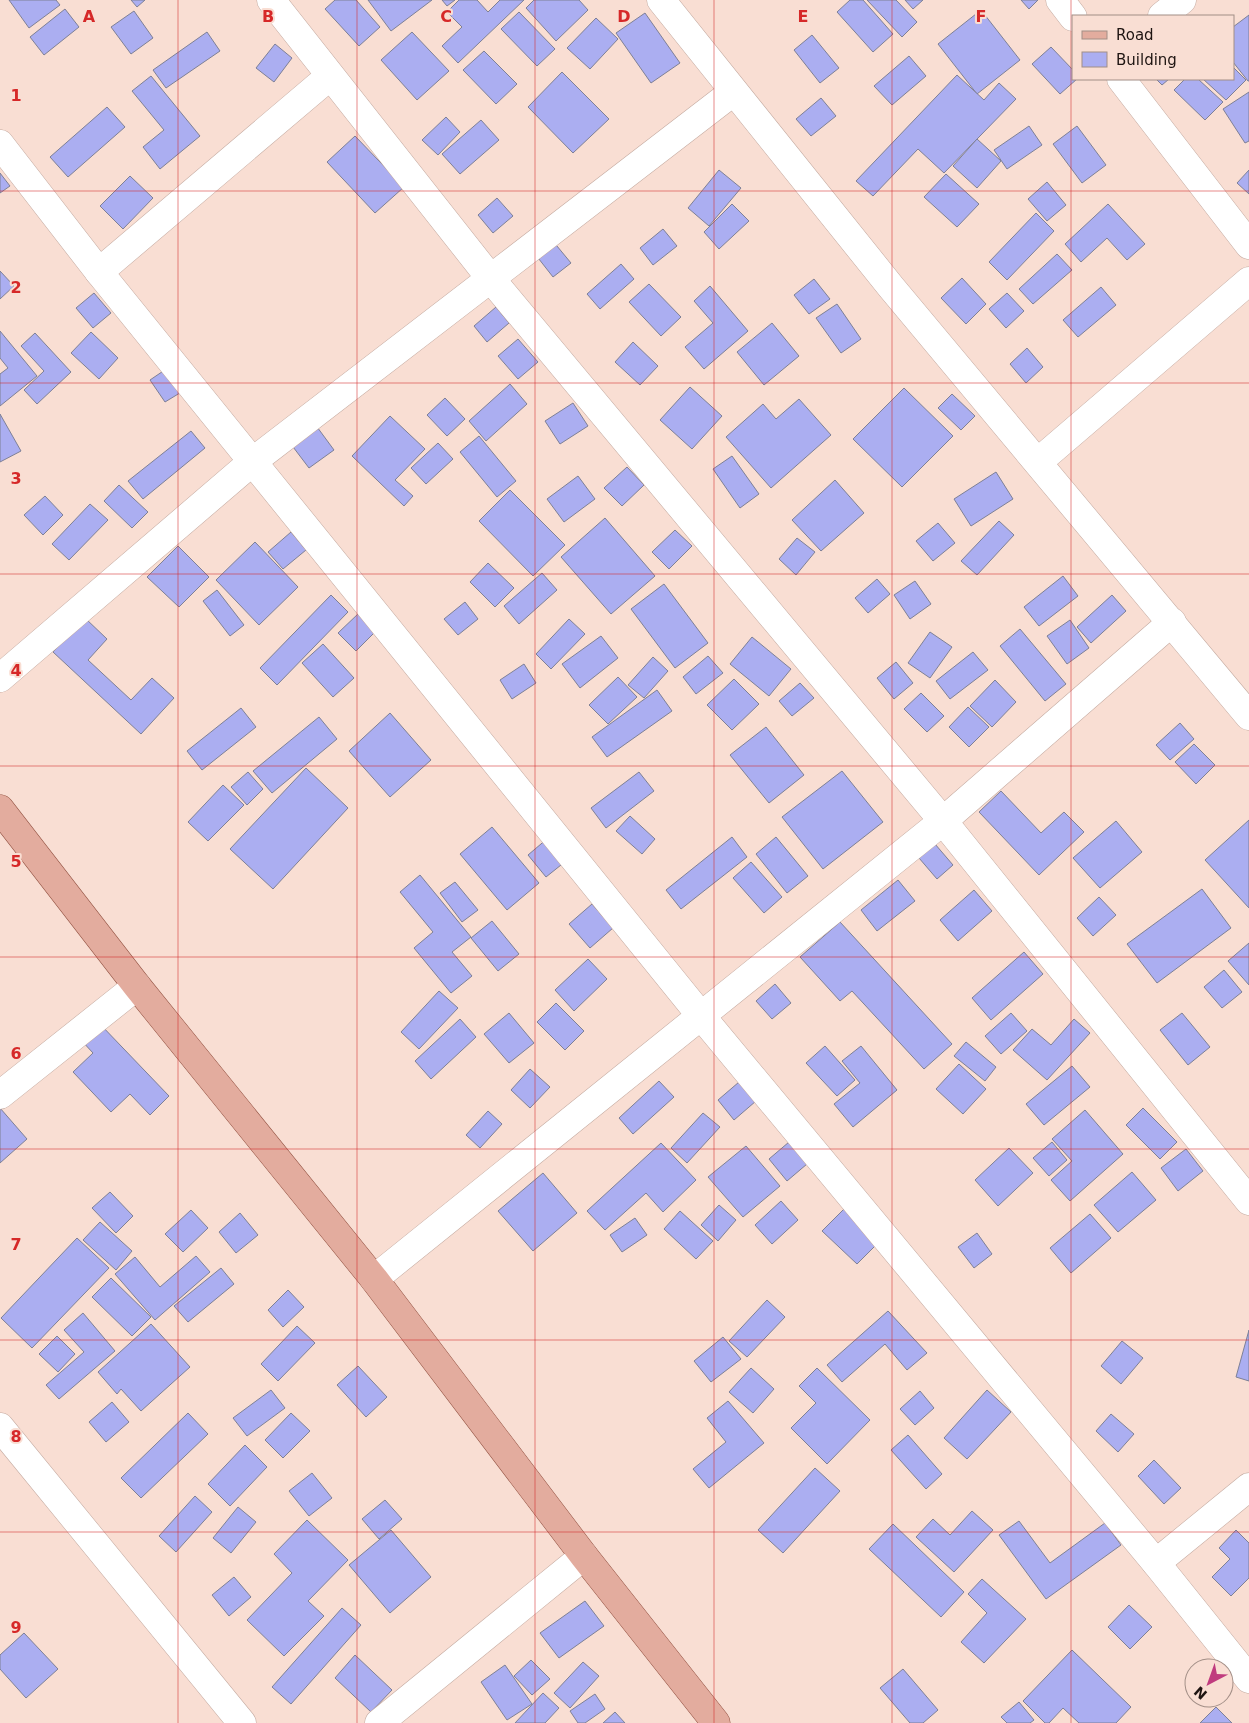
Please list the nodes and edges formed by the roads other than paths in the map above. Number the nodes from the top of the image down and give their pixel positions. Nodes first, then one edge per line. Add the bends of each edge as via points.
1 (271, 0) edge
2 (661, 0) edge
3 (1060, 0) edge
4 (1182, 0) edge
5 (1163, 15) edge
6 (1072, 16) edge
7 (330, 76) junction
8 (1122, 80) edge
9 (732, 92) junction
10 (0, 144) edge
11 (1249, 245) edge
12 (99, 272) junction
13 (491, 279) junction
14 (1249, 281) edge
15 (252, 462) junction
16 (1038, 462) junction
17 (1172, 622) junction
18 (0, 678) edge
19 (1249, 716) edge
20 (0, 809) edge
21 (943, 820) junction
22 (137, 986) junction
23 (702, 1016) junction
24 (0, 1095) edge
25 (1249, 1201) edge
26 (374, 1279) junction
27 (0, 1427) edge
28 (1249, 1486) edge
29 (584, 1556) junction
30 (1156, 1563) junction
31 (1249, 1679) edge
32 (242, 1723) edge
33 (379, 1723) edge
34 (716, 1723) edge

1 - 7 street
2 - 9 street
3 - 6 street
4 - 5 street
7 - 12 street
7 - 13 street
8 - 11 street
9 - 13 street
9 - 16 street via 890,287
10 - 12 street
12 - 15 street
13 - 15 street
13 - 21 street
14 - 16 street
15 - 18 street
15 - 23 street
16 - 17 street
17 - 19 street
17 - 21 street
20 - 22 main road
21 - 23 street
21 - 25 street
22 - 24 street
22 - 26 main road
23 - 26 street
23 - 30 street
26 - 29 main road
27 - 32 street
28 - 30 street
29 - 33 street
29 - 34 main road
30 - 31 street

